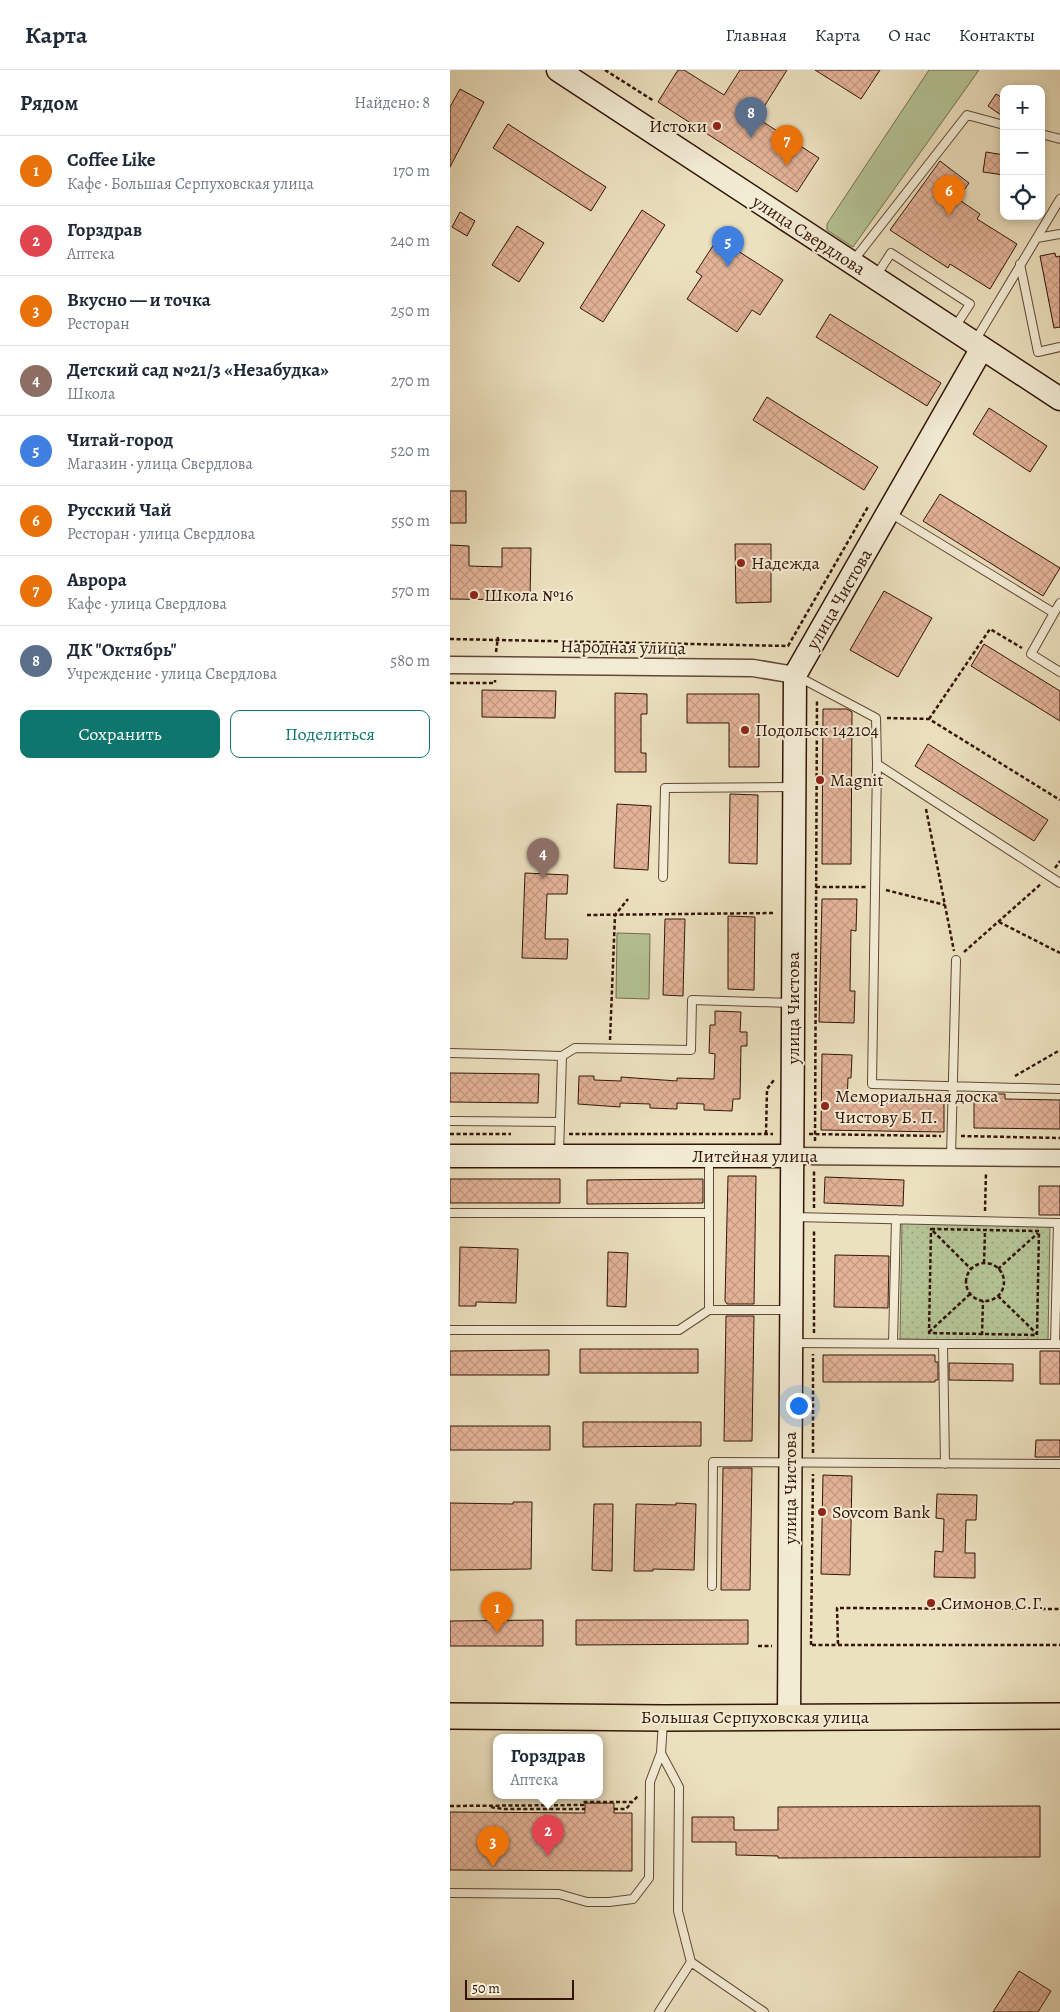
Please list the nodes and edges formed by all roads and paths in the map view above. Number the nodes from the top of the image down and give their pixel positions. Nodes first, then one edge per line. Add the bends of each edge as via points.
1 (558, 70) edge
2 (605, 70) edge
3 (654, 101) dead end
4 (1000, 124) edge
5 (1045, 135) edge
6 (1060, 139) edge
7 (1060, 199) edge
8 (1060, 234) edge
9 (1036, 238) junction
10 (852, 263) junction
11 (1020, 264) junction
12 (875, 278) junction
13 (953, 329) junction
14 (978, 345) junction
15 (1060, 346) edge
16 (1060, 399) edge
17 (880, 507) junction
18 (1060, 603) edge
19 (1054, 614) junction
20 (450, 640) edge
21 (1030, 654) junction
22 (450, 665) edge
23 (1060, 672) edge
24 (795, 675) junction
25 (876, 718) junction
26 (930, 719) junction
27 (877, 764) junction
28 (794, 787) junction
29 (923, 794) junction
30 (1060, 800) edge
31 (1060, 860) edge
32 (1050, 876) junction
33 (663, 877) dead end
34 (1060, 883) edge
35 (628, 899) dead end
36 (775, 913) dead end
37 (587, 915) dead end
38 (615, 915) junction
39 (998, 922) junction
40 (1060, 953) edge
41 (956, 960) junction
42 (793, 1003) junction
43 (609, 1048) junction
44 (1060, 1050) edge
45 (450, 1053) edge
46 (562, 1056) junction
47 (952, 1086) junction
48 (997, 1087) junction
49 (1060, 1089) edge
50 (450, 1122) edge
51 (560, 1122) junction
52 (450, 1134) edge
53 (520, 1134) dead end
54 (792, 1134) junction
55 (952, 1136) junction
56 (1060, 1138) edge
57 (559, 1145) junction
58 (450, 1156) edge
59 (709, 1156) junction
60 (791, 1156) junction
61 (951, 1157) junction
62 (1060, 1158) edge
63 (450, 1212) edge
64 (709, 1213) junction
65 (791, 1217) junction
66 (896, 1219) junction
67 (921, 1220) junction
68 (1049, 1222) junction
69 (1059, 1223) edge
70 (931, 1229) junction
71 (1040, 1231) junction
72 (971, 1269) junction
73 (998, 1269) junction
74 (970, 1294) junction
75 (998, 1296) junction
76 (983, 1301) junction
77 (709, 1310) junction
78 (791, 1310) junction
79 (450, 1330) edge
80 (929, 1333) junction
81 (982, 1334) junction
82 (1037, 1335) junction
83 (791, 1343) junction
84 (893, 1343) junction
85 (917, 1343) junction
86 (943, 1344) junction
87 (982, 1344) junction
88 (1054, 1344) edge
89 (790, 1462) junction
90 (945, 1464) junction
91 (1060, 1464) edge
92 (712, 1586) dead end
93 (1060, 1609) edge
94 (838, 1644) junction
95 (1060, 1644) edge
96 (758, 1646) dead end
97 (789, 1646) junction
98 (450, 1716) edge
99 (1060, 1716) edge
100 (789, 1717) junction
101 (663, 1718) junction
102 (662, 1753) junction
103 (650, 1782) junction
104 (632, 1802) junction
105 (450, 1806) edge
106 (484, 1806) junction
107 (585, 1809) dead end
108 (614, 1809) dead end
109 (450, 1893) edge
110 (691, 1962) junction
111 (659, 2012) edge
112 (764, 2012) edge

1 - 10 street, улица Свердлова
2 - 3 path
4 - 10 lane via 967,115
5 - 6 lane
7 - 9 lane
8 - 9 lane
9 - 11 lane
10 - 12 street, улица Свердлова
11 - 14 lane
11 - 15 lane via 1038,352
12 - 13 street, улица Свердлова
12 - 13 lane via 891,253 970,304
13 - 14 street, улица Свердлова
14 - 16 street, улица Свердлова
14 - 17 street, улица Чистова
17 - 19 lane
17 - 20 path via 788,646
17 - 24 street, улица Чистова
18 - 19 lane
19 - 21 lane
21 - 23 lane
21 - 26 path via 990,629
22 - 24 street, Народная улица via 754,668
24 - 25 lane
24 - 28 street, улица Чистова
25 - 26 path
25 - 27 lane
26 - 30 path
27 - 29 lane
27 - 47 lane via 872,1084
28 - 33 lane via 665,788
28 - 42 street, улица Чистова
29 - 32 lane
29 - 41 path
31 - 32 path
32 - 34 lane
32 - 39 path
35 - 38 path
36 - 38 path
37 - 38 path
38 - 43 path
39 - 40 path
39 - 41 path
41 - 47 lane
42 - 43 lane via 692,1000 691,1050
42 - 54 street, улица Чистова
43 - 46 lane via 575,1048
44 - 48 path
45 - 46 lane
46 - 51 lane
47 - 48 lane
47 - 55 lane
48 - 49 lane
50 - 51 lane
51 - 57 lane
52 - 53 path
54 - 55 path
54 - 57 path
54 - 60 street, улица Чистова
55 - 56 path
55 - 61 lane
57 - 58 street, Литейная улица
57 - 59 street, Литейная улица
59 - 60 street, Литейная улица
59 - 64 lane
60 - 61 street, Литейная улица
60 - 65 street, улица Чистова
61 - 62 street, Литейная улица
63 - 64 lane
64 - 77 lane
65 - 66 lane
65 - 78 street, улица Чистова
66 - 67 lane
66 - 84 lane
67 - 68 lane
67 - 70 path
68 - 69 lane
68 - 71 path
69 - 88 lane
70 - 71 path
70 - 72 path
70 - 80 path
71 - 73 path
71 - 82 path
72 - 73 path via 984,1263
72 - 74 path via 966,1279
73 - 75 path via 1004,1284
74 - 76 path
74 - 80 path
75 - 76 path
75 - 82 path
76 - 81 path
77 - 78 lane
77 - 79 lane via 679,1330
78 - 83 street, улица Чистова
80 - 81 path
80 - 85 path
81 - 82 path
81 - 87 path
82 - 88 path
83 - 84 lane
83 - 89 street, улица Чистова
84 - 85 lane
85 - 86 lane
86 - 87 lane
86 - 90 lane
87 - 88 lane
89 - 90 lane
89 - 92 lane via 713,1462
89 - 97 street, улица Чистова
90 - 91 lane
93 - 94 path via 837,1608
94 - 95 path
94 - 97 path
96 - 97 path
97 - 100 street, улица Чистова
98 - 101 main road, Большая Серпуховская улица
99 - 100 main road, Большая Серпуховская улица
100 - 101 main road, Большая Серпуховская улица
101 - 102 lane
102 - 103 lane
102 - 110 lane via 679,1787 678,1911
103 - 104 path
103 - 109 lane via 649,1878 633,1899 594,1902 559,1894
104 - 106 path via 583,1802 583,1806
104 - 108 path via 626,1809
105 - 106 path
106 - 107 path
110 - 111 lane
110 - 112 lane

